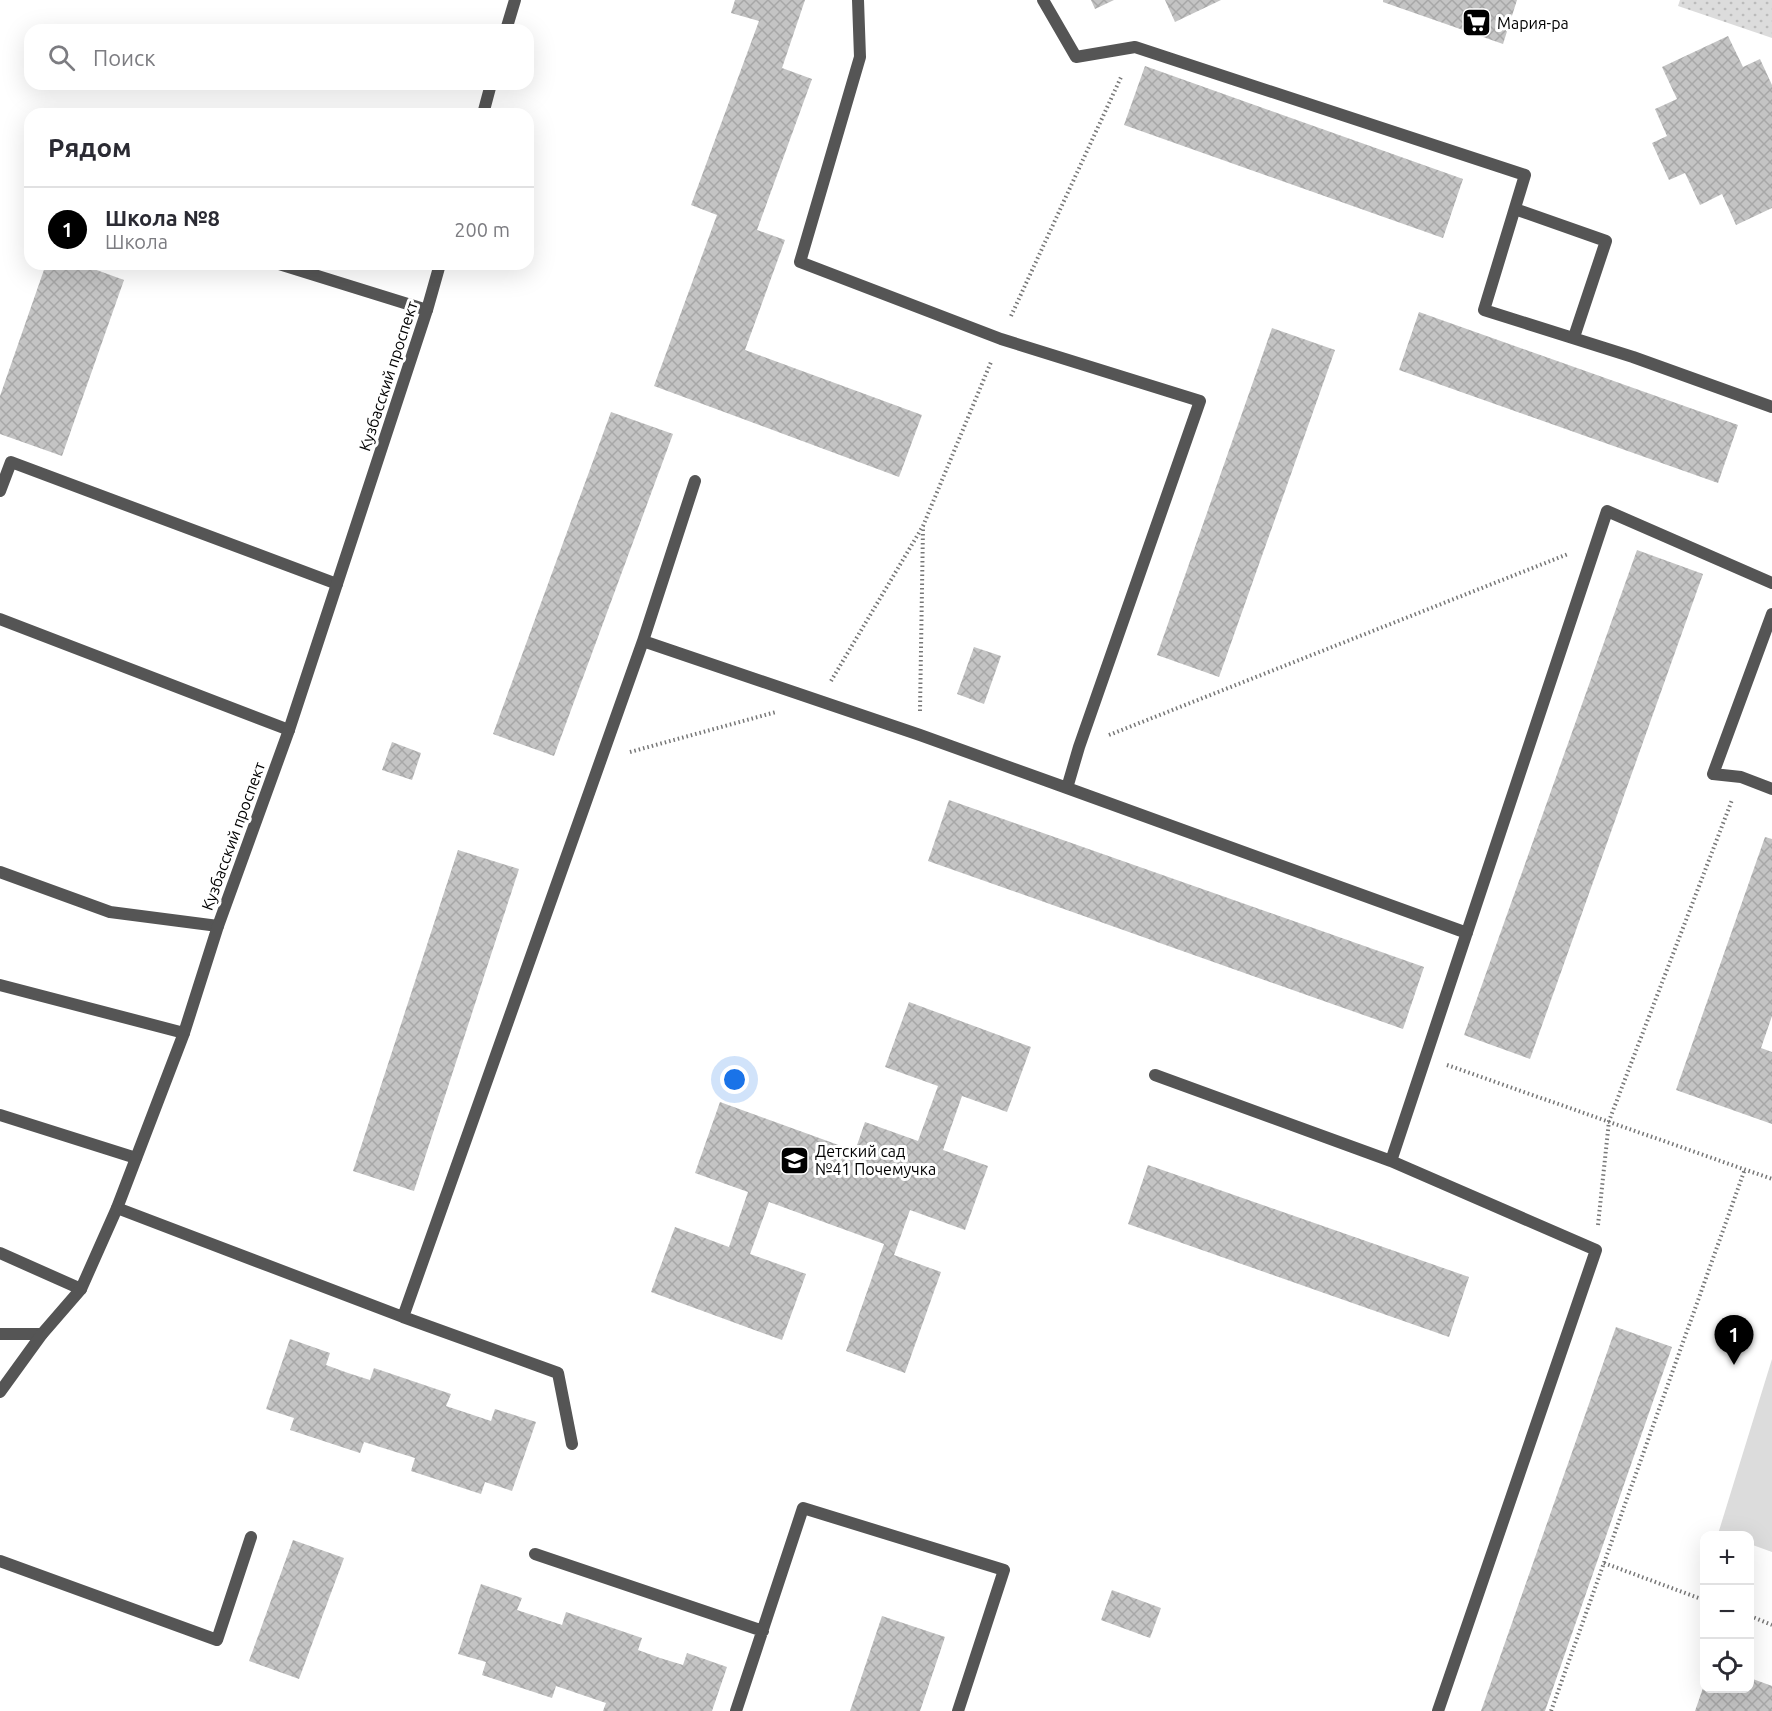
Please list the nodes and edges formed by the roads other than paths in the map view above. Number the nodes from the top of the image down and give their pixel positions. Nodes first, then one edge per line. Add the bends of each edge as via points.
1 (515, 0) edge
2 (858, 0) edge
3 (1043, 0) edge
4 (508, 24) edge
5 (489, 90) edge
6 (485, 108) edge
7 (1515, 209) junction
8 (298, 270) edge
9 (438, 270) edge
10 (427, 310) junction
11 (1574, 337) junction
12 (1772, 407) edge
13 (695, 482) dead end
14 (0, 492) edge
15 (1772, 583) edge
16 (338, 584) junction
17 (1772, 614) edge
18 (0, 619) edge
19 (643, 641) junction
20 (289, 730) junction
21 (1067, 788) junction
22 (1772, 789) edge
23 (0, 872) edge
24 (218, 926) junction
25 (1467, 933) junction
26 (0, 985) edge
27 (184, 1033) junction
28 (1155, 1075) dead end
29 (0, 1115) edge
30 (136, 1158) junction
31 (1391, 1161) junction
32 (117, 1208) junction
33 (0, 1253) edge
34 (81, 1289) junction
35 (403, 1317) junction
36 (0, 1334) edge
37 (42, 1334) junction
38 (0, 1392) edge
39 (572, 1444) dead end
40 (251, 1537) dead end
41 (535, 1554) dead end
42 (0, 1561) edge
43 (763, 1631) junction
44 (736, 1711) edge
45 (958, 1711) edge
46 (1438, 1711) edge

1 - 4 street
2 - 21 street via 860,57 800,262 1001,339 1200,401
3 - 7 street via 1076,57 1135,47 1525,175
5 - 6 street
7 - 11 street via 1606,241
7 - 11 street via 1484,310
8 - 10 street
9 - 10 street, Кузбасский проспект
10 - 16 street, Кузбасский проспект
11 - 12 street
13 - 19 street
14 - 16 street via 11,462
15 - 25 street via 1607,511
16 - 20 street, Кузбасский проспект
17 - 22 street via 1713,774 1741,777
18 - 20 street
19 - 21 street
19 - 35 street
20 - 24 street, Кузбасский проспект
21 - 25 street
23 - 24 street via 110,912
24 - 27 street, Кузбасский проспект
25 - 31 street
26 - 27 street
27 - 30 street, Кузбасский проспект
28 - 31 street
29 - 30 street
30 - 32 street, Кузбасский проспект
31 - 46 street via 1596,1250
32 - 34 street, Кузбасский проспект
32 - 35 street
33 - 34 street
34 - 37 street, Кузбасский проспект
35 - 39 street via 558,1373
36 - 37 street
37 - 38 street, Кузбасский проспект
40 - 42 street via 217,1640
41 - 43 street
43 - 44 street
43 - 45 street via 802,1508 1004,1570

